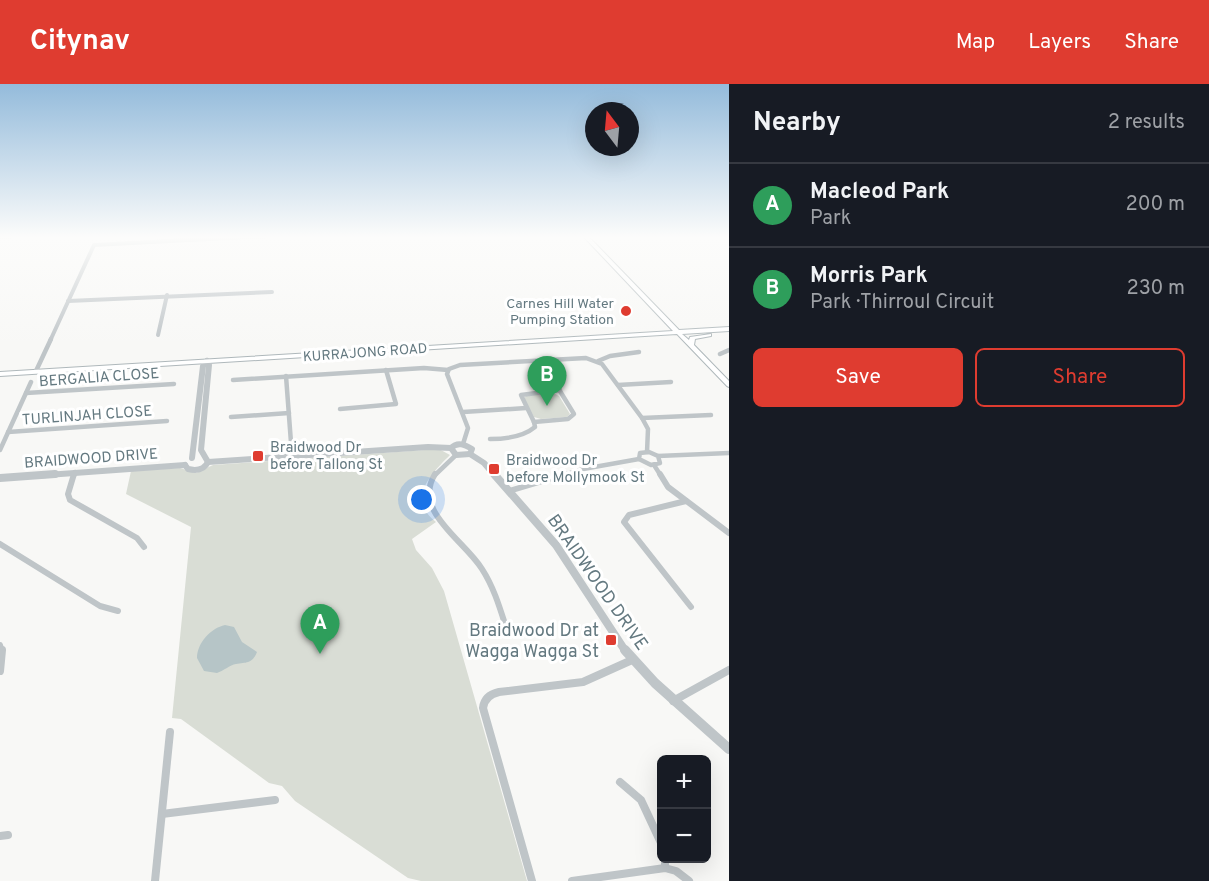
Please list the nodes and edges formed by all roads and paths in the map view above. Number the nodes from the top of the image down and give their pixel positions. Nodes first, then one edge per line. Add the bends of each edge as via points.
1 (81, 273) edge
2 (621, 273) edge
3 (272, 292) dead end
4 (167, 295) junction
5 (68, 301) junction
6 (728, 329) edge
7 (677, 332) junction
8 (159, 335) dead end
9 (691, 345) junction
10 (729, 350) edge
11 (639, 352) dead end
12 (720, 354) dead end
13 (541, 360) junction
14 (207, 361) junction
15 (598, 361) junction
16 (386, 370) junction
17 (448, 370) junction
18 (36, 371) junction
19 (0, 374) edge
20 (286, 376) junction
21 (233, 380) dead end
22 (671, 381) dead end
23 (31, 382) dead end
24 (174, 384) dead end
25 (618, 385) junction
26 (729, 385) edge
27 (560, 390) junction
28 (26, 393) junction
29 (526, 408) junction
30 (340, 409) dead end
31 (289, 412) junction
32 (463, 412) junction
33 (711, 415) dead end
34 (231, 417) dead end
35 (642, 418) junction
36 (167, 421) dead end
37 (534, 422) junction
38 (8, 432) junction
39 (490, 438) dead end
40 (464, 444) junction
41 (451, 448) junction
42 (0, 450) edge
43 (647, 452) junction
44 (729, 453) edge
45 (470, 454) junction
46 (456, 455) junction
47 (292, 456) junction
48 (658, 456) junction
49 (192, 458) junction
50 (639, 459) junction
51 (206, 460) junction
52 (185, 465) junction
53 (654, 465) junction
54 (75, 472) junction
55 (0, 478) edge
56 (509, 491) junction
57 (686, 501) junction
58 (729, 533) edge
59 (0, 544) edge
60 (144, 547) dead end
61 (691, 608) dead end
62 (118, 611) dead end
63 (505, 624) dead end
64 (0, 645) edge
65 (632, 660) junction
66 (729, 670) edge
67 (0, 671) edge
68 (674, 701) junction
69 (170, 732) dead end
70 (729, 749) edge
71 (620, 782) dead end
72 (275, 800) dead end
73 (162, 814) junction
74 (657, 834) edge
75 (665, 863) edge
76 (155, 881) edge
77 (532, 881) edge
78 (572, 881) edge
79 (689, 881) edge

1 - 5 street
2 - 7 main road
3 - 4 street
4 - 5 street
4 - 8 street
5 - 18 street
6 - 7 main road, KURRAJONG ROAD
6 - 9 main road via 692,338
7 - 9 main road
7 - 14 main road, KURRAJONG ROAD
9 - 26 main road
10 - 12 street
11 - 15 street
13 - 15 street
13 - 17 street via 457,365
13 - 27 street
14 - 18 main road, KURRAJONG ROAD
14 - 49 street via 203,366
14 - 51 street via 201,450
15 - 25 street
16 - 17 street
16 - 20 street
16 - 30 street via 396,404
17 - 32 street
18 - 19 main road, KURRAJONG ROAD
20 - 21 street
20 - 31 street
22 - 25 street
23 - 28 street
24 - 28 street, BERGALIA CLOSE
25 - 35 street
27 - 29 street via 523,394 520,396
27 - 37 street via 572,417
28 - 38 street
29 - 32 street
29 - 37 street
31 - 34 street
31 - 47 street
32 - 40 street via 468,428
33 - 35 street
35 - 43 street via 648,429
36 - 38 street, TURLINJAH CLOSE
37 - 39 street via 531,431
38 - 42 street
40 - 41 street
40 - 45 street, BRAIDWOOD DRIVE via 471,447
41 - 46 street
41 - 47 street
43 - 48 street
43 - 50 street via 640,453
44 - 48 street
45 - 46 street
45 - 56 street, BRAIDWOOD DRIVE via 484,463
46 - 63 street via 430,483 428,502 436,518 479,564 495,591
47 - 51 street
48 - 53 street via 660,463
49 - 51 street
49 - 52 street
50 - 53 street
50 - 56 street via 583,469
51 - 52 street, BRAIDWOOD DRIVE via 206,467 199,470
52 - 54 street, BRAIDWOOD DRIVE
53 - 57 street via 668,487
54 - 55 street, BRAIDWOOD DRIVE
54 - 60 street via 68,494 70,500 137,538
56 - 65 street, BRAIDWOOD DRIVE via 555,543 595,610
57 - 58 street
57 - 61 street via 629,515 624,522
59 - 62 street via 100,606
64 - 67 street
65 - 68 street, BRAIDWOOD DRIVE
65 - 77 street via 583,682 495,693 484,701
66 - 68 street
68 - 70 street, BRAIDWOOD DRIVE
69 - 73 street
71 - 74 street via 641,800
72 - 73 street
73 - 76 street
75 - 78 street
75 - 79 street

